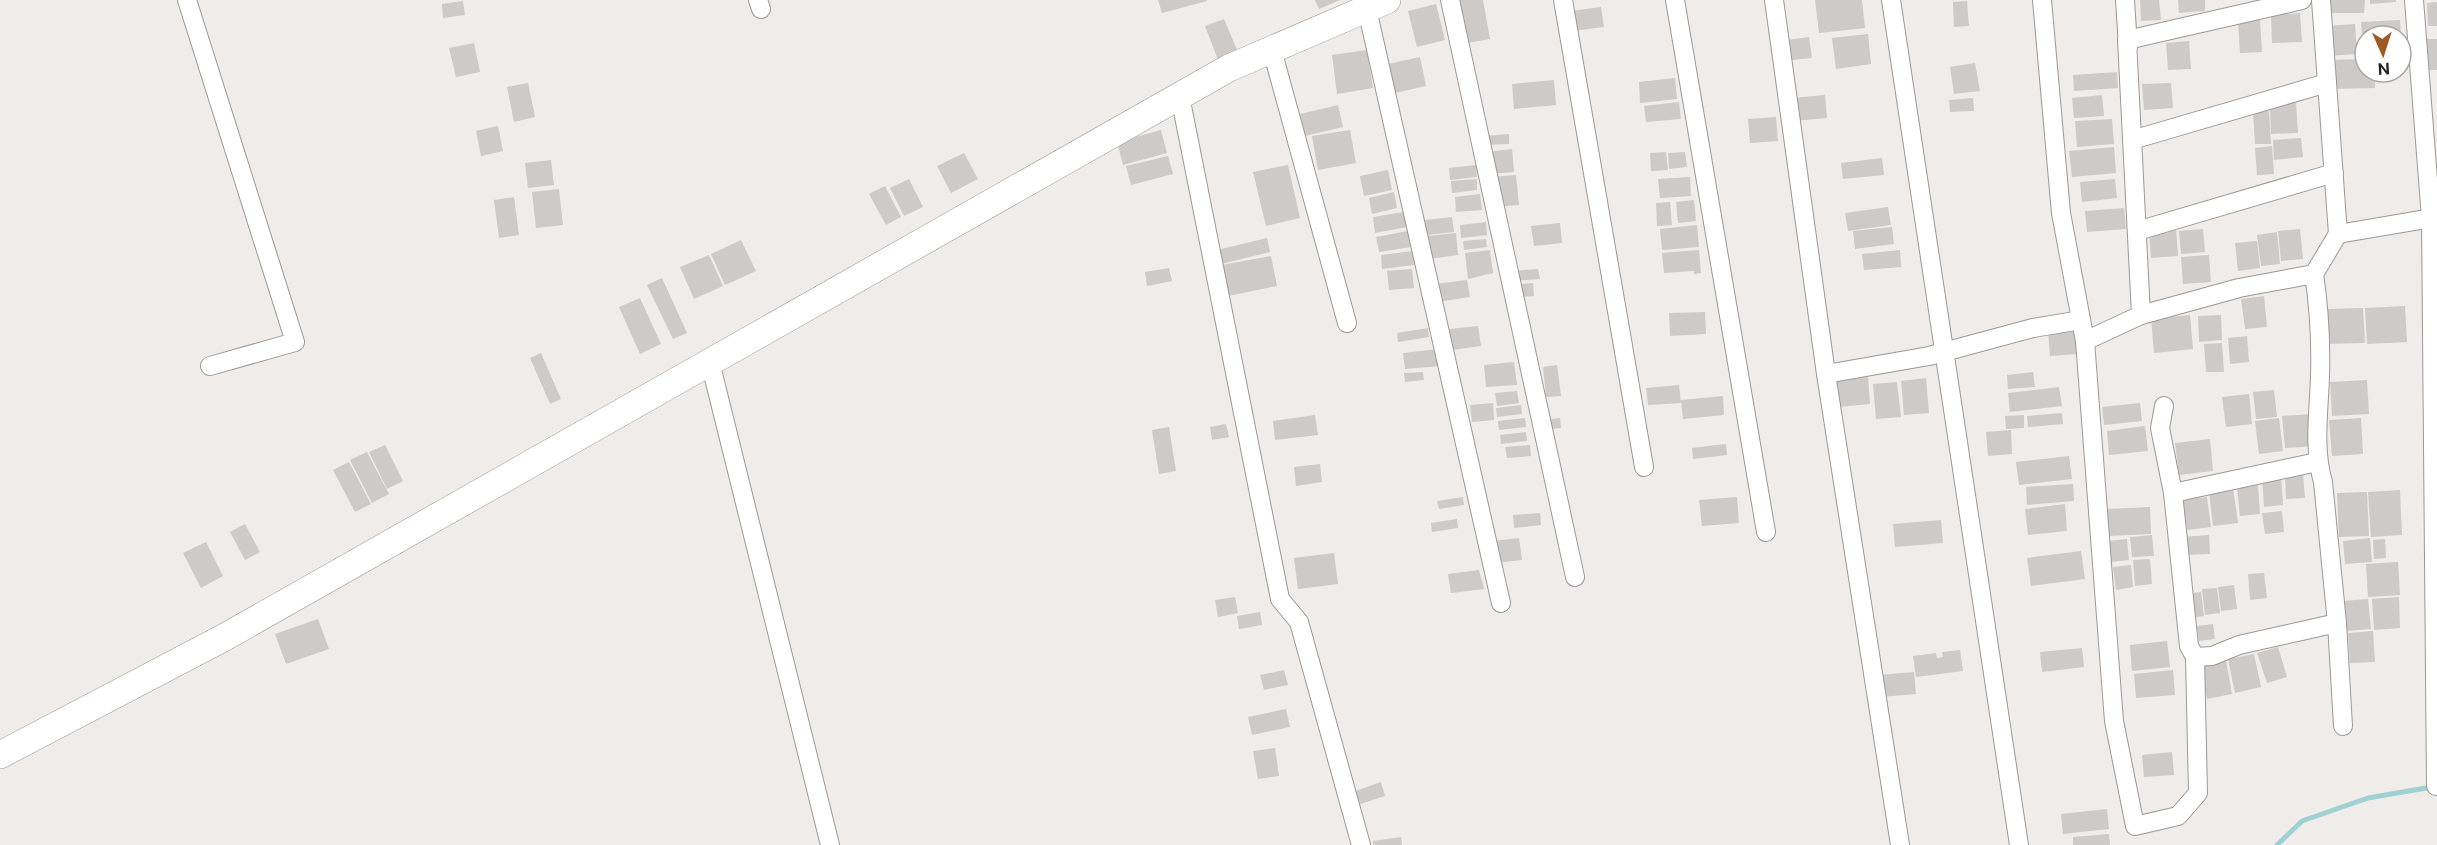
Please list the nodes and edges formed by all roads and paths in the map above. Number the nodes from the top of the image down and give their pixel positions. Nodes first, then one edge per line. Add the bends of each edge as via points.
1 (188, 0) edge
2 (1450, 0) edge
3 (1563, 0) edge
4 (1675, 0) edge
5 (1774, 0) edge
6 (1891, 0) edge
7 (2042, 0) edge
8 (2125, 0) edge
9 (2302, 0) edge
10 (2320, 0) edge
11 (2414, 0) edge
12 (1377, 4) edge
13 (2128, 47) junction
14 (1272, 50) junction
15 (2327, 83) junction
16 (1180, 96) junction
17 (2132, 140) junction
18 (2334, 173) junction
19 (2434, 218) edge
20 (2137, 231) junction
21 (2338, 234) junction
22 (2314, 273) junction
23 (2141, 315) junction
24 (2081, 320) junction
25 (1347, 323) dead end
26 (2085, 341) junction
27 (1944, 352) junction
28 (710, 362) junction
29 (210, 366) dead end
30 (1826, 374) junction
31 (2164, 406) dead end
32 (2317, 462) junction
33 (1644, 467) dead end
34 (2173, 493) junction
35 (1766, 532) dead end
36 (1575, 577) dead end
37 (1501, 603) dead end
38 (2337, 623) junction
39 (2194, 657) junction
40 (2343, 726) dead end
41 (0, 755) edge
42 (2436, 786) edge
43 (830, 845) edge
44 (1361, 845) edge
45 (1900, 845) edge
46 (2019, 845) edge

1 - 29 street via 295,342
2 - 36 street
3 - 33 street
4 - 35 street
5 - 30 street
6 - 27 street
7 - 24 street via 2061,213
8 - 13 street
9 - 13 street via 2127,40
10 - 15 street
11 - 19 street
12 - 14 street
12 - 37 street
13 - 17 street
14 - 16 street via 1229,68
14 - 25 street
15 - 17 street
15 - 18 street
16 - 28 street
16 - 44 street via 1280,599 1299,622
17 - 20 street
18 - 20 street
18 - 21 street
19 - 21 street
19 - 42 street
20 - 23 street
21 - 22 street
22 - 23 street via 2239,288
22 - 32 street via 2320,372
23 - 26 street
24 - 26 street
24 - 27 street via 2033,328
26 - 39 street via 2114,721 2135,826 2178,816 2198,793
27 - 30 street
27 - 46 street
28 - 41 street via 235,631
28 - 43 street
30 - 45 street
31 - 34 street via 2160,428
32 - 34 street
32 - 38 street via 2323,482
34 - 39 street via 2189,646
38 - 39 street via 2239,645 2212,656
38 - 40 street

